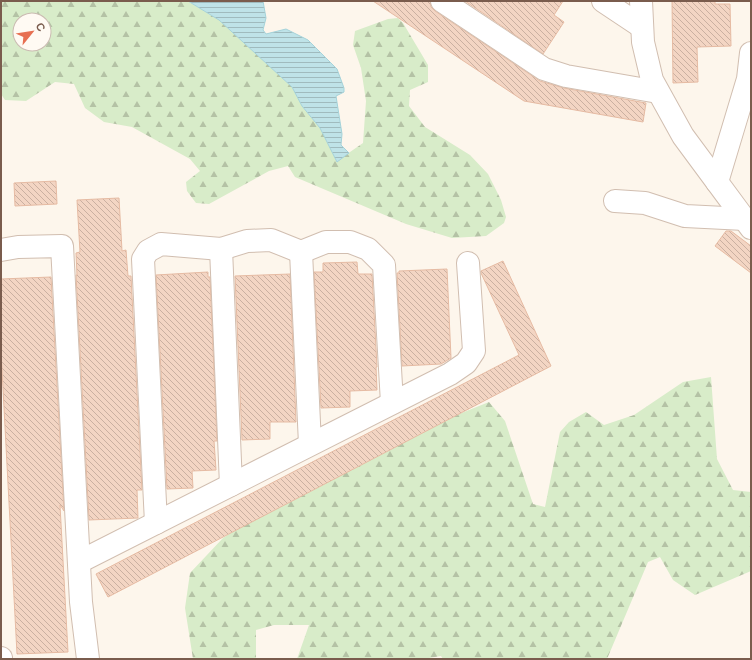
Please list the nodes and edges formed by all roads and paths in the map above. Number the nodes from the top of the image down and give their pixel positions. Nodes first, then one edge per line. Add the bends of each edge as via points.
1 (442, 1) edge
2 (603, 1) edge
3 (642, 1) edge
4 (642, 27) junction
5 (751, 53) edge
6 (658, 92) junction
7 (717, 182) junction
8 (615, 202) dead end
9 (748, 224) edge
10 (221, 249) junction
11 (1, 250) edge
12 (300, 252) junction
13 (468, 263) dead end
14 (392, 403) junction
15 (310, 444) junction
16 (231, 485) junction
17 (156, 523) junction
18 (79, 562) junction
19 (88, 659) edge

1 - 6 lane via 544,69 566,76
2 - 4 lane
3 - 4 lane
4 - 6 lane via 646,57
5 - 7 lane via 748,79
6 - 7 lane via 683,136
7 - 9 lane
8 - 9 lane via 645,203 685,216
10 - 12 lane via 247,241 271,240
10 - 16 lane
10 - 17 lane via 161,244 148,251 143,259
11 - 18 lane via 62,246
12 - 14 lane via 326,242 350,242 368,249 384,265
12 - 15 lane
13 - 14 lane via 474,351 466,363 455,370
14 - 15 lane
15 - 16 lane
16 - 17 lane
17 - 18 lane
18 - 19 lane

